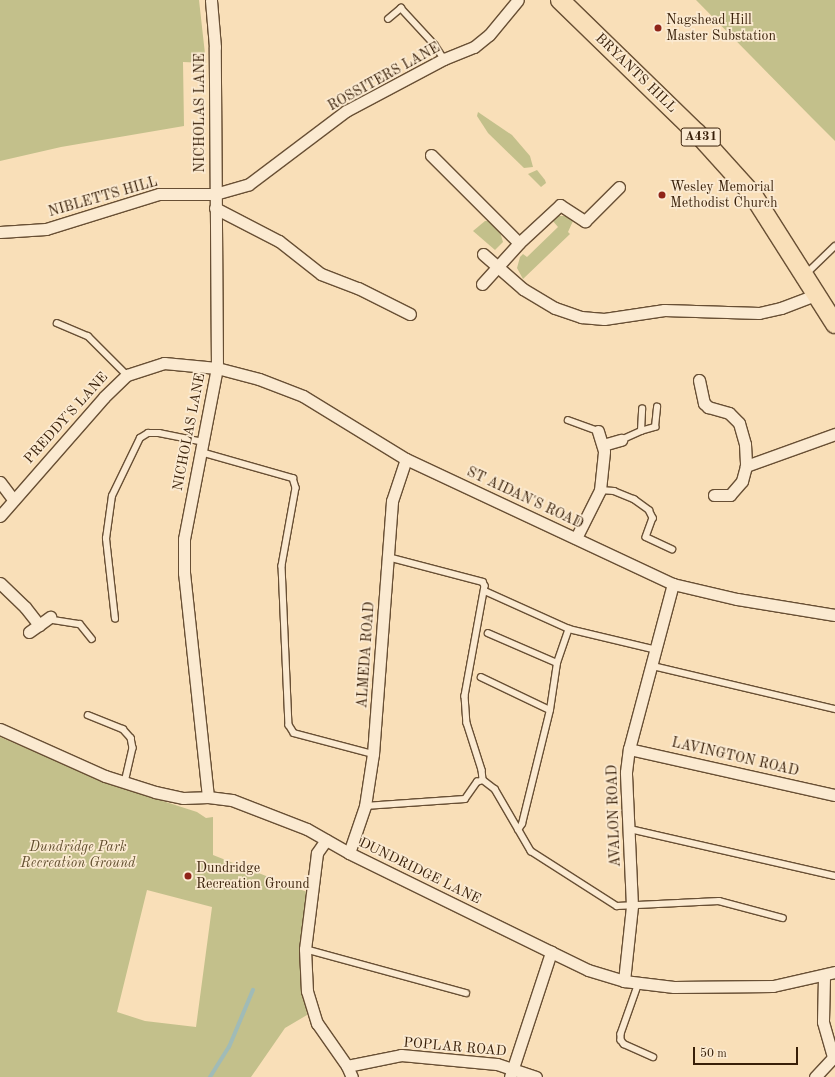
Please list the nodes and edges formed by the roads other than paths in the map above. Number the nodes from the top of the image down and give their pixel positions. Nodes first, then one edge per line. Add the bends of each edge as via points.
1 (211, 0) edge
2 (518, 0) edge
3 (560, 0) edge
4 (388, 19) dead end
5 (444, 59) junction
6 (432, 155) dead end
7 (619, 186) dead end
8 (215, 194) junction
9 (215, 208) junction
10 (0, 232) edge
11 (519, 243) junction
12 (835, 246) edge
13 (483, 254) dead end
14 (497, 266) junction
15 (805, 274) junction
16 (482, 284) dead end
17 (817, 294) junction
18 (410, 314) dead end
19 (57, 323) dead end
20 (835, 324) edge
21 (217, 368) junction
22 (127, 376) junction
23 (699, 380) dead end
24 (657, 407) dead end
25 (642, 409) dead end
26 (568, 420) dead end
27 (598, 431) joint
28 (641, 431) junction
29 (835, 434) edge
30 (621, 440) joint
31 (603, 445) junction
32 (202, 447) junction
33 (406, 459) junction
34 (746, 466) junction
35 (0, 482) edge
36 (600, 490) junction
37 (714, 495) dead end
38 (14, 499) junction
39 (0, 516) edge
40 (576, 538) junction
41 (672, 549) dead end
42 (388, 557) junction
43 (0, 583) edge
44 (673, 584) junction
45 (485, 591) junction
46 (835, 615) edge
47 (116, 619) dead end
48 (45, 620) junction
49 (569, 629) junction
50 (30, 632) dead end
51 (488, 633) dead end
52 (92, 639) dead end
53 (657, 650) junction
54 (557, 663) junction
55 (653, 666) junction
56 (481, 677) dead end
57 (835, 709) edge
58 (550, 710) junction
59 (88, 715) dead end
60 (0, 729) edge
61 (629, 749) junction
62 (373, 754) junction
63 (483, 780) junction
64 (125, 783) junction
65 (835, 795) edge
66 (208, 797) junction
67 (365, 806) junction
68 (630, 829) junction
69 (518, 830) junction
70 (326, 840) junction
71 (349, 853) junction
72 (835, 876) edge
73 (632, 906) junction
74 (783, 918) dead end
75 (305, 949) junction
76 (551, 952) junction
77 (835, 972) edge
78 (824, 977) junction
79 (624, 981) junction
80 (640, 983) junction
81 (466, 993) dead end
82 (653, 1057) dead end
83 (834, 1059) edge
84 (347, 1066) junction
85 (512, 1073) edge
86 (352, 1077) edge
87 (536, 1077) edge
88 (815, 1077) edge

1 - 8 street, NICHOLAS LANE via 215,46
2 - 5 street, ROSSITERS LANE via 489,35 474,47
3 - 15 main road, BRYANTS HILL / A431 via 697,133 739,178 754,195
4 - 5 lane via 401,8 435,45
5 - 8 street, ROSSITERS LANE via 346,111 249,184
6 - 11 street
7 - 11 street via 585,221 560,205
8 - 9 street, NICHOLAS LANE
8 - 10 street, NIBLETTS HILL via 159,194 46,229
9 - 18 street via 279,241 321,274 358,288
9 - 21 street, NICHOLAS LANE
11 - 14 street
12 - 15 lane
13 - 14 street
14 - 16 street
14 - 17 street via 523,289 555,308 581,317 604,319 664,310 759,313 781,308
15 - 17 main road, BRYANTS HILL / A431
17 - 20 main road, BRYANTS HILL / A431
19 - 22 lane via 88,336
21 - 22 street, PREDDY'S LANE via 164,363
21 - 32 street, NICHOLAS LANE
21 - 33 street, ST AIDAN'S ROAD via 259,379 303,396
22 - 38 street, PREDDY'S LANE via 104,397
23 - 34 street via 704,403 708,407 729,413 740,423 745,444
24 - 28 lane via 655,427
25 - 28 lane
26 - 27 lane
27 - 31 street
28 - 30 lane
29 - 34 street
30 - 31 street
31 - 36 street via 605,467
32 - 47 lane via 159,432 140,438 112,496 106,539
32 - 62 lane via 293,478 296,488 282,566 289,725 294,733
32 - 66 street, NICHOLAS LANE via 184,539 184,573
33 - 40 street, ST AIDAN'S ROAD
33 - 42 street, ALMEDA ROAD via 392,501
34 - 37 street via 742,480 730,495
35 - 38 street
36 - 40 street
36 - 41 lane via 614,491 634,499 649,510 653,518 646,537
38 - 39 street, PREDDY'S LANE
40 - 44 street, ST AIDAN'S ROAD
42 - 45 lane via 483,582
42 - 62 street, ALMEDA ROAD
43 - 48 street via 25,607
44 - 46 street, ST AIDAN'S ROAD via 737,599
44 - 53 street, AVALON ROAD
45 - 49 lane
45 - 63 lane via 472,646 465,696 467,723
48 - 50 street
48 - 52 lane via 80,624
49 - 53 lane
49 - 54 lane
51 - 54 lane
53 - 55 street, AVALON ROAD
54 - 58 lane
55 - 57 lane
55 - 61 street, AVALON ROAD
56 - 58 lane
58 - 69 lane via 522,824
59 - 64 lane via 123,729 131,738 133,748
60 - 64 street, DUNDRIDGE LANE
61 - 65 street, LAVINGTON ROAD
61 - 68 street, AVALON ROAD via 626,772
62 - 67 street, ALMEDA ROAD
63 - 67 lane via 477,782 465,800
63 - 69 lane via 494,789
64 - 66 street, DUNDRIDGE LANE via 183,798
66 - 70 street, DUNDRIDGE LANE via 232,800 308,829
67 - 71 street, ALMEDA ROAD
68 - 72 lane
68 - 73 street, AVALON ROAD
69 - 73 lane via 531,851 617,906
70 - 71 street, DUNDRIDGE LANE
70 - 75 street via 316,853
71 - 76 street, DUNDRIDGE LANE
73 - 74 lane via 719,901
73 - 79 street, AVALON ROAD
75 - 81 lane
75 - 84 street via 307,991 317,1023
76 - 79 street, DUNDRIDGE LANE via 588,970
76 - 85 street
77 - 78 street, DUNDRIDGE LANE
78 - 80 street, DUNDRIDGE LANE via 773,986 674,987
78 - 83 street via 824,1022
79 - 80 street, DUNDRIDGE LANE
80 - 82 lane via 621,1040 624,1044
83 - 88 street
84 - 85 street, POPLAR ROAD via 401,1055 497,1064
84 - 86 street
85 - 87 street, POPLAR ROAD

